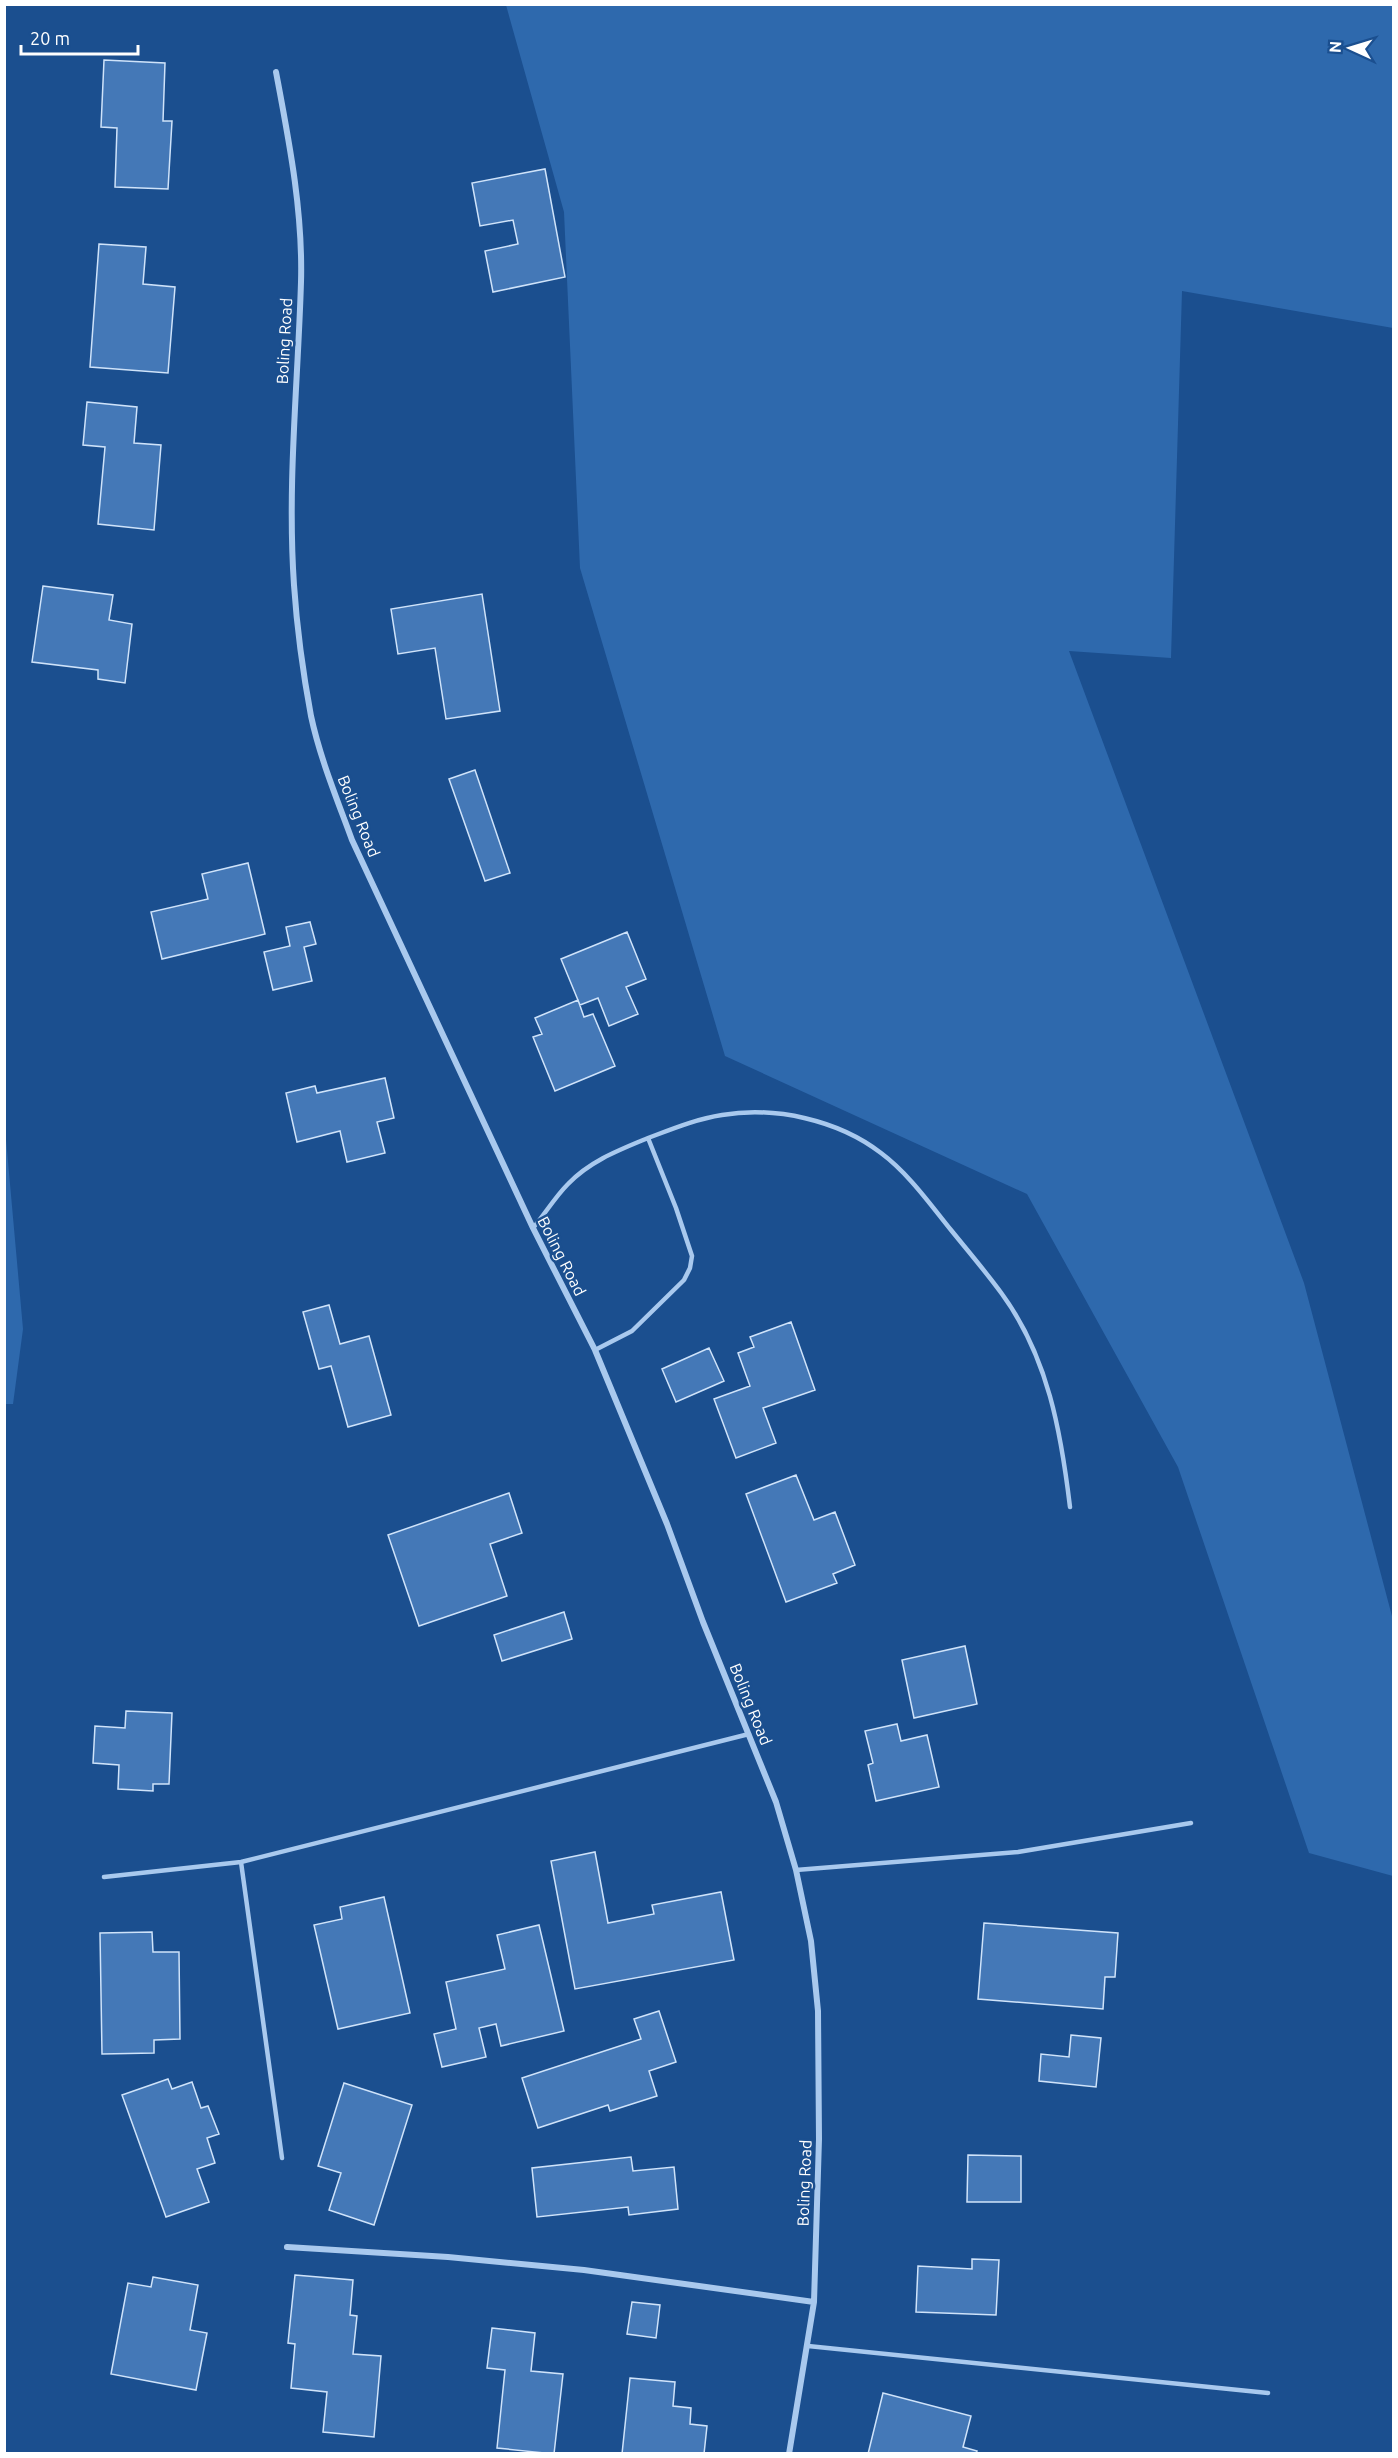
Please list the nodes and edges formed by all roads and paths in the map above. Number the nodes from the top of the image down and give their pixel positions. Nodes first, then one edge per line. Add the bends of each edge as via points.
1 (276, 72) dead end
2 (648, 1138) junction
3 (533, 1228) junction
4 (595, 1350) junction
5 (1070, 1507) dead end
6 (749, 1734) junction
7 (1191, 1823) dead end
8 (241, 1862) junction
9 (796, 1870) junction
10 (104, 1877) dead end
11 (282, 2158) dead end
12 (286, 2247) dead end
13 (814, 2302) junction
14 (808, 2346) junction
15 (1268, 2393) dead end
16 (789, 2454) edge

1 - 3 street, Boling Road via 300,220 292,517 294,586 311,717 352,840
2 - 3 lane via 587,1168 567,1185
2 - 4 lane via 692,1256 690,1268 684,1280 632,1331
2 - 5 lane via 688,1123 754,1112 822,1123 882,1153 915,1186 1003,1295 1030,1341 1050,1392
3 - 4 street, Boling Road
4 - 6 street, Boling Road
6 - 8 lane
6 - 9 street, Boling Road via 776,1802
7 - 9 lane via 1018,1852
8 - 10 lane
8 - 11 lane
9 - 13 street, Boling Road via 811,1941 818,2011
12 - 13 street via 584,2270
13 - 14 street, Boling Road
14 - 15 lane
14 - 16 street, Boling Road

